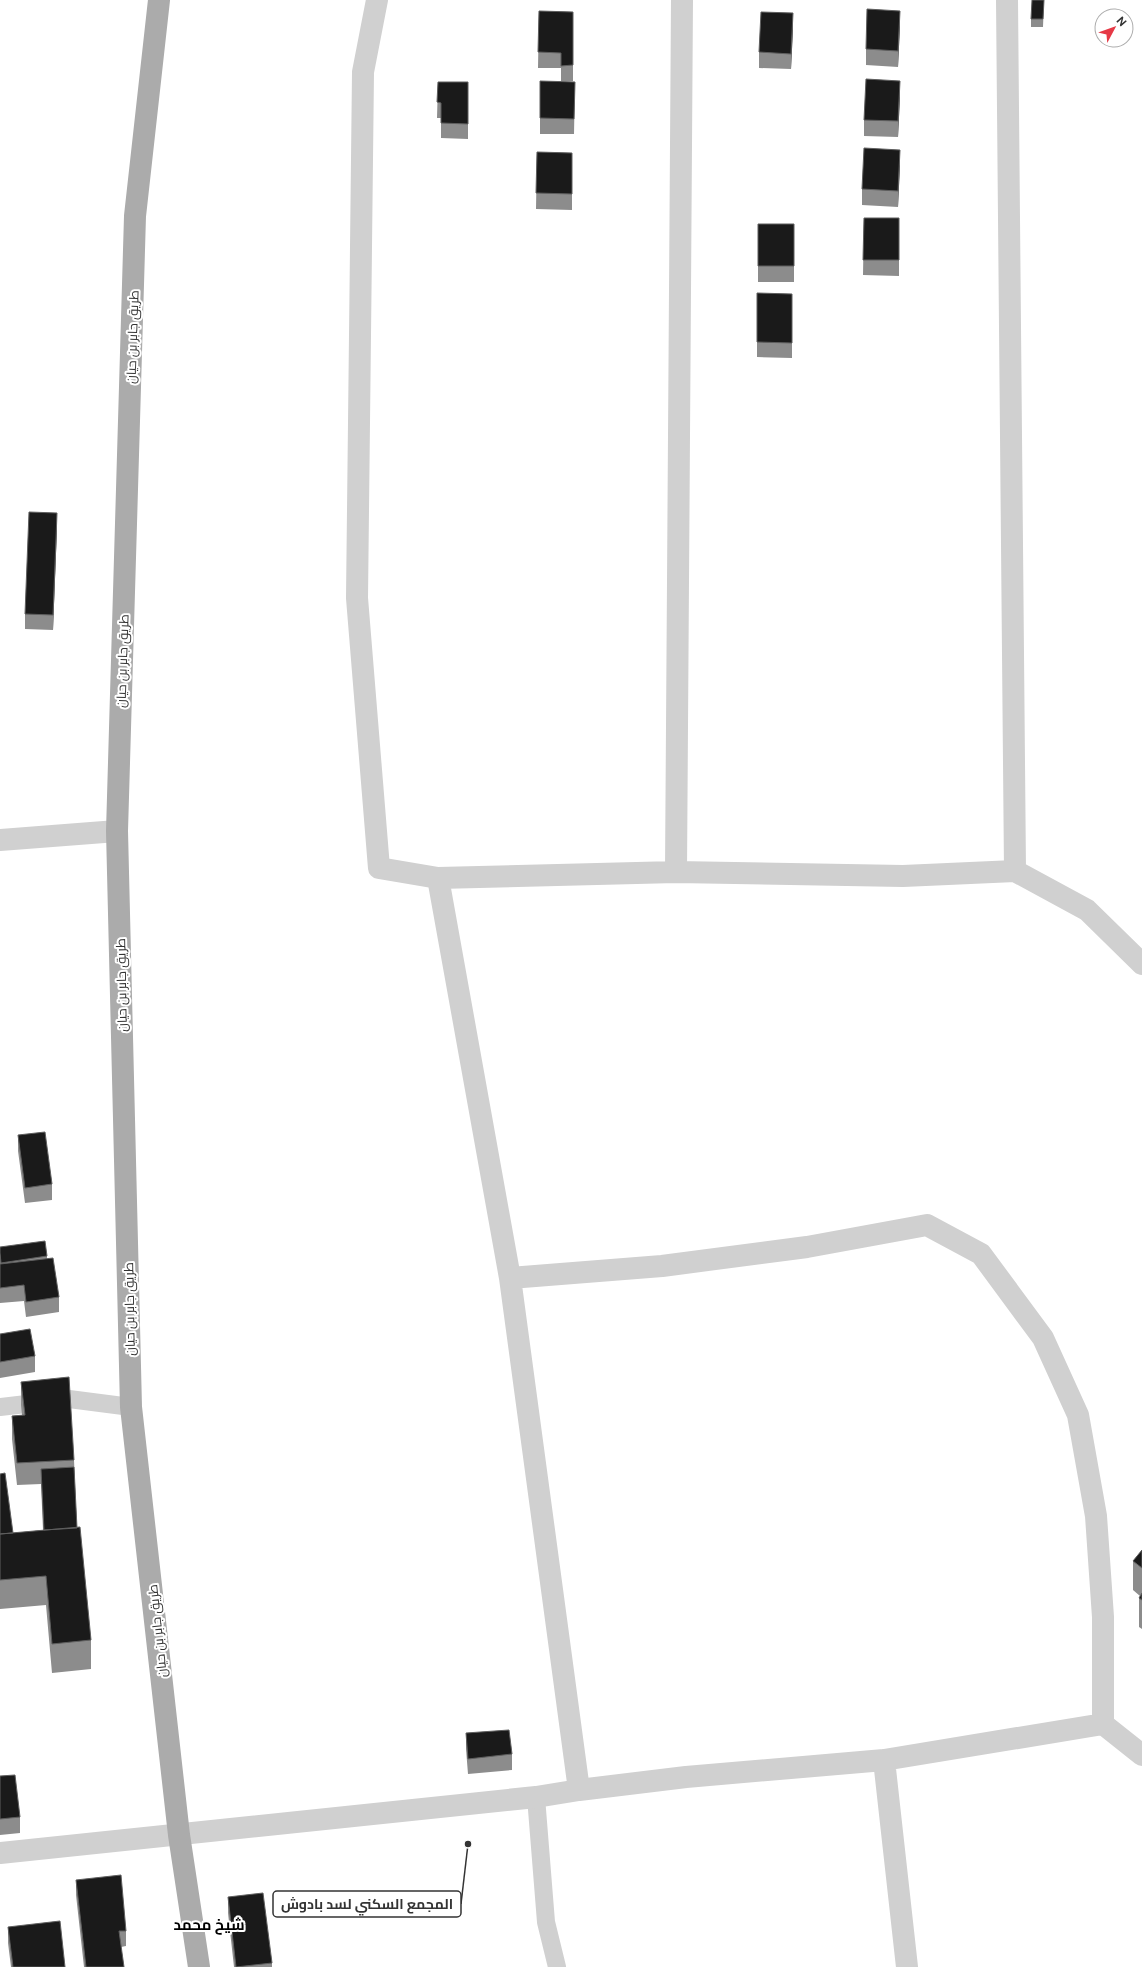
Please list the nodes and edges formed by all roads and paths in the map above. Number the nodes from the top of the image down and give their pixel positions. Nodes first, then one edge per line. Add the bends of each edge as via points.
1 (159, 0) edge
2 (377, 0) edge
3 (682, 0) edge
4 (1007, 0) edge
5 (117, 831) junction
6 (0, 840) edge
7 (1015, 871) junction
8 (676, 872) junction
9 (438, 878) junction
10 (1142, 964) edge
11 (510, 1278) junction
12 (0, 1407) edge
13 (131, 1407) junction
14 (1103, 1724) junction
15 (1142, 1755) edge
16 (884, 1760) junction
17 (579, 1790) junction
18 (536, 1797) junction
19 (179, 1835) junction
20 (0, 1853) edge
21 (199, 1967) edge
22 (557, 1967) edge
23 (907, 1967) edge

1 - 5 main road, طريق جابر بن حيان via 135,216
2 - 9 street via 363,72 357,598 379,868
3 - 8 street
4 - 7 street
5 - 6 street
5 - 13 main road, طريق جابر بن حيان
7 - 8 street via 903,876
7 - 10 street via 1087,910
8 - 9 street
9 - 11 street
11 - 14 street via 677,1264 807,1247 927,1225 981,1254 1043,1338 1078,1415 1096,1516 1103,1617
11 - 17 street
12 - 13 lane via 69,1399
13 - 19 main road, طريق جابر بن حيان
14 - 15 street
14 - 16 street
16 - 17 street via 686,1777
16 - 23 street
17 - 18 street
18 - 19 street
18 - 22 lane via 546,1922
19 - 20 street
19 - 21 main road, طريق جابر بن حيان

